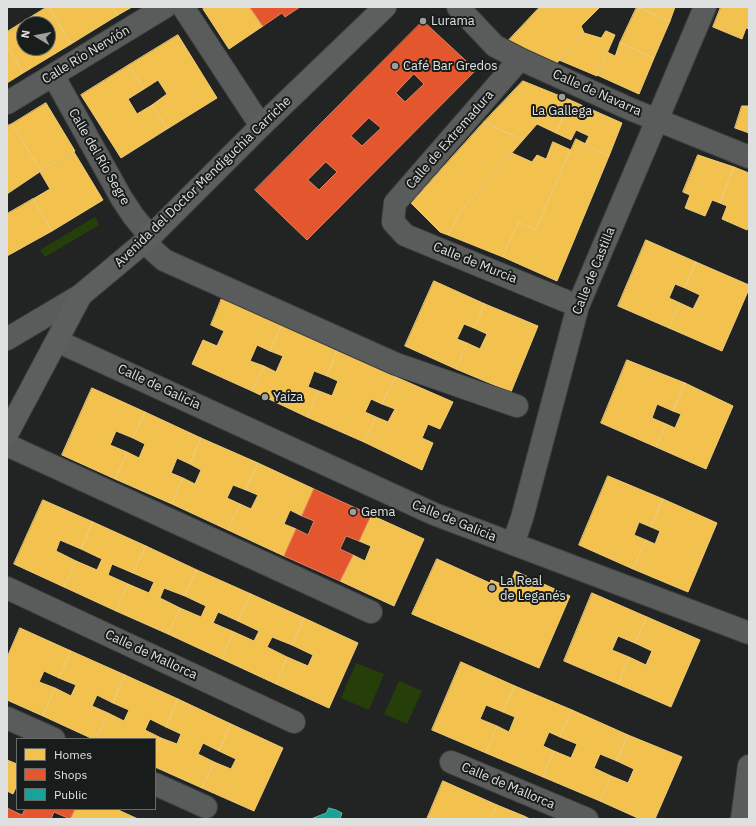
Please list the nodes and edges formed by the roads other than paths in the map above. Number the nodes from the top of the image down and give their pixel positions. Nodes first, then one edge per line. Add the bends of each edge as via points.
1 (165, 7) edge
2 (183, 7) edge
3 (385, 7) edge
4 (705, 7) edge
5 (461, 8) edge
6 (520, 58) junction
7 (53, 75) junction
8 (7, 103) edge
9 (657, 119) junction
10 (261, 126) junction
11 (749, 157) edge
12 (395, 203) joint
13 (147, 239) junction
14 (81, 295) junction
15 (578, 306) junction
16 (7, 339) edge
17 (57, 340) junction
18 (517, 406) dead end
19 (7, 434) edge
20 (7, 445) edge
21 (513, 544) junction
22 (7, 588) edge
23 (371, 612) dead end
24 (749, 633) edge
25 (7, 718) edge
26 (294, 722) dead end
27 (52, 738) edge
28 (451, 762) dead end
29 (749, 766) edge
30 (156, 784) edge
31 (206, 807) dead end
32 (588, 819) edge
33 (742, 819) edge

1 - 7 street, Calle Río Nervión
2 - 10 street
3 - 10 main road, Avenida del Doctor Mendiguchia Carriche
4 - 9 street, Calle de Castilla
5 - 6 street, Calle de Navarra via 495,46
6 - 9 street, Calle de Navarra
6 - 12 street, Calle de Extremadura
7 - 8 street, Calle Río Nervión
7 - 13 street, Calle del Río Segre
9 - 11 street, Calle de Navarra
9 - 15 street, Calle de Castilla
10 - 13 main road, Avenida del Doctor Mendiguchia Carriche
12 - 15 street, Calle de Murcia via 393,222 406,235
13 - 14 main road, Avenida del Doctor Mendiguchia Carriche
13 - 18 street, Calle del Río Segre via 164,260 389,361
14 - 16 street
14 - 17 main road, Avenida del Doctor Mendiguchia Carriche
15 - 21 street, Calle de Castilla
17 - 19 main road, Avenida del Doctor Mendiguchia Carriche
17 - 21 street, Calle de Galicia via 434,514
20 - 23 street
21 - 24 street, Calle de Galicia
22 - 26 street, Calle de Mallorca
25 - 27 street
28 - 32 street, Calle de Mallorca
29 - 33 street
30 - 31 street

